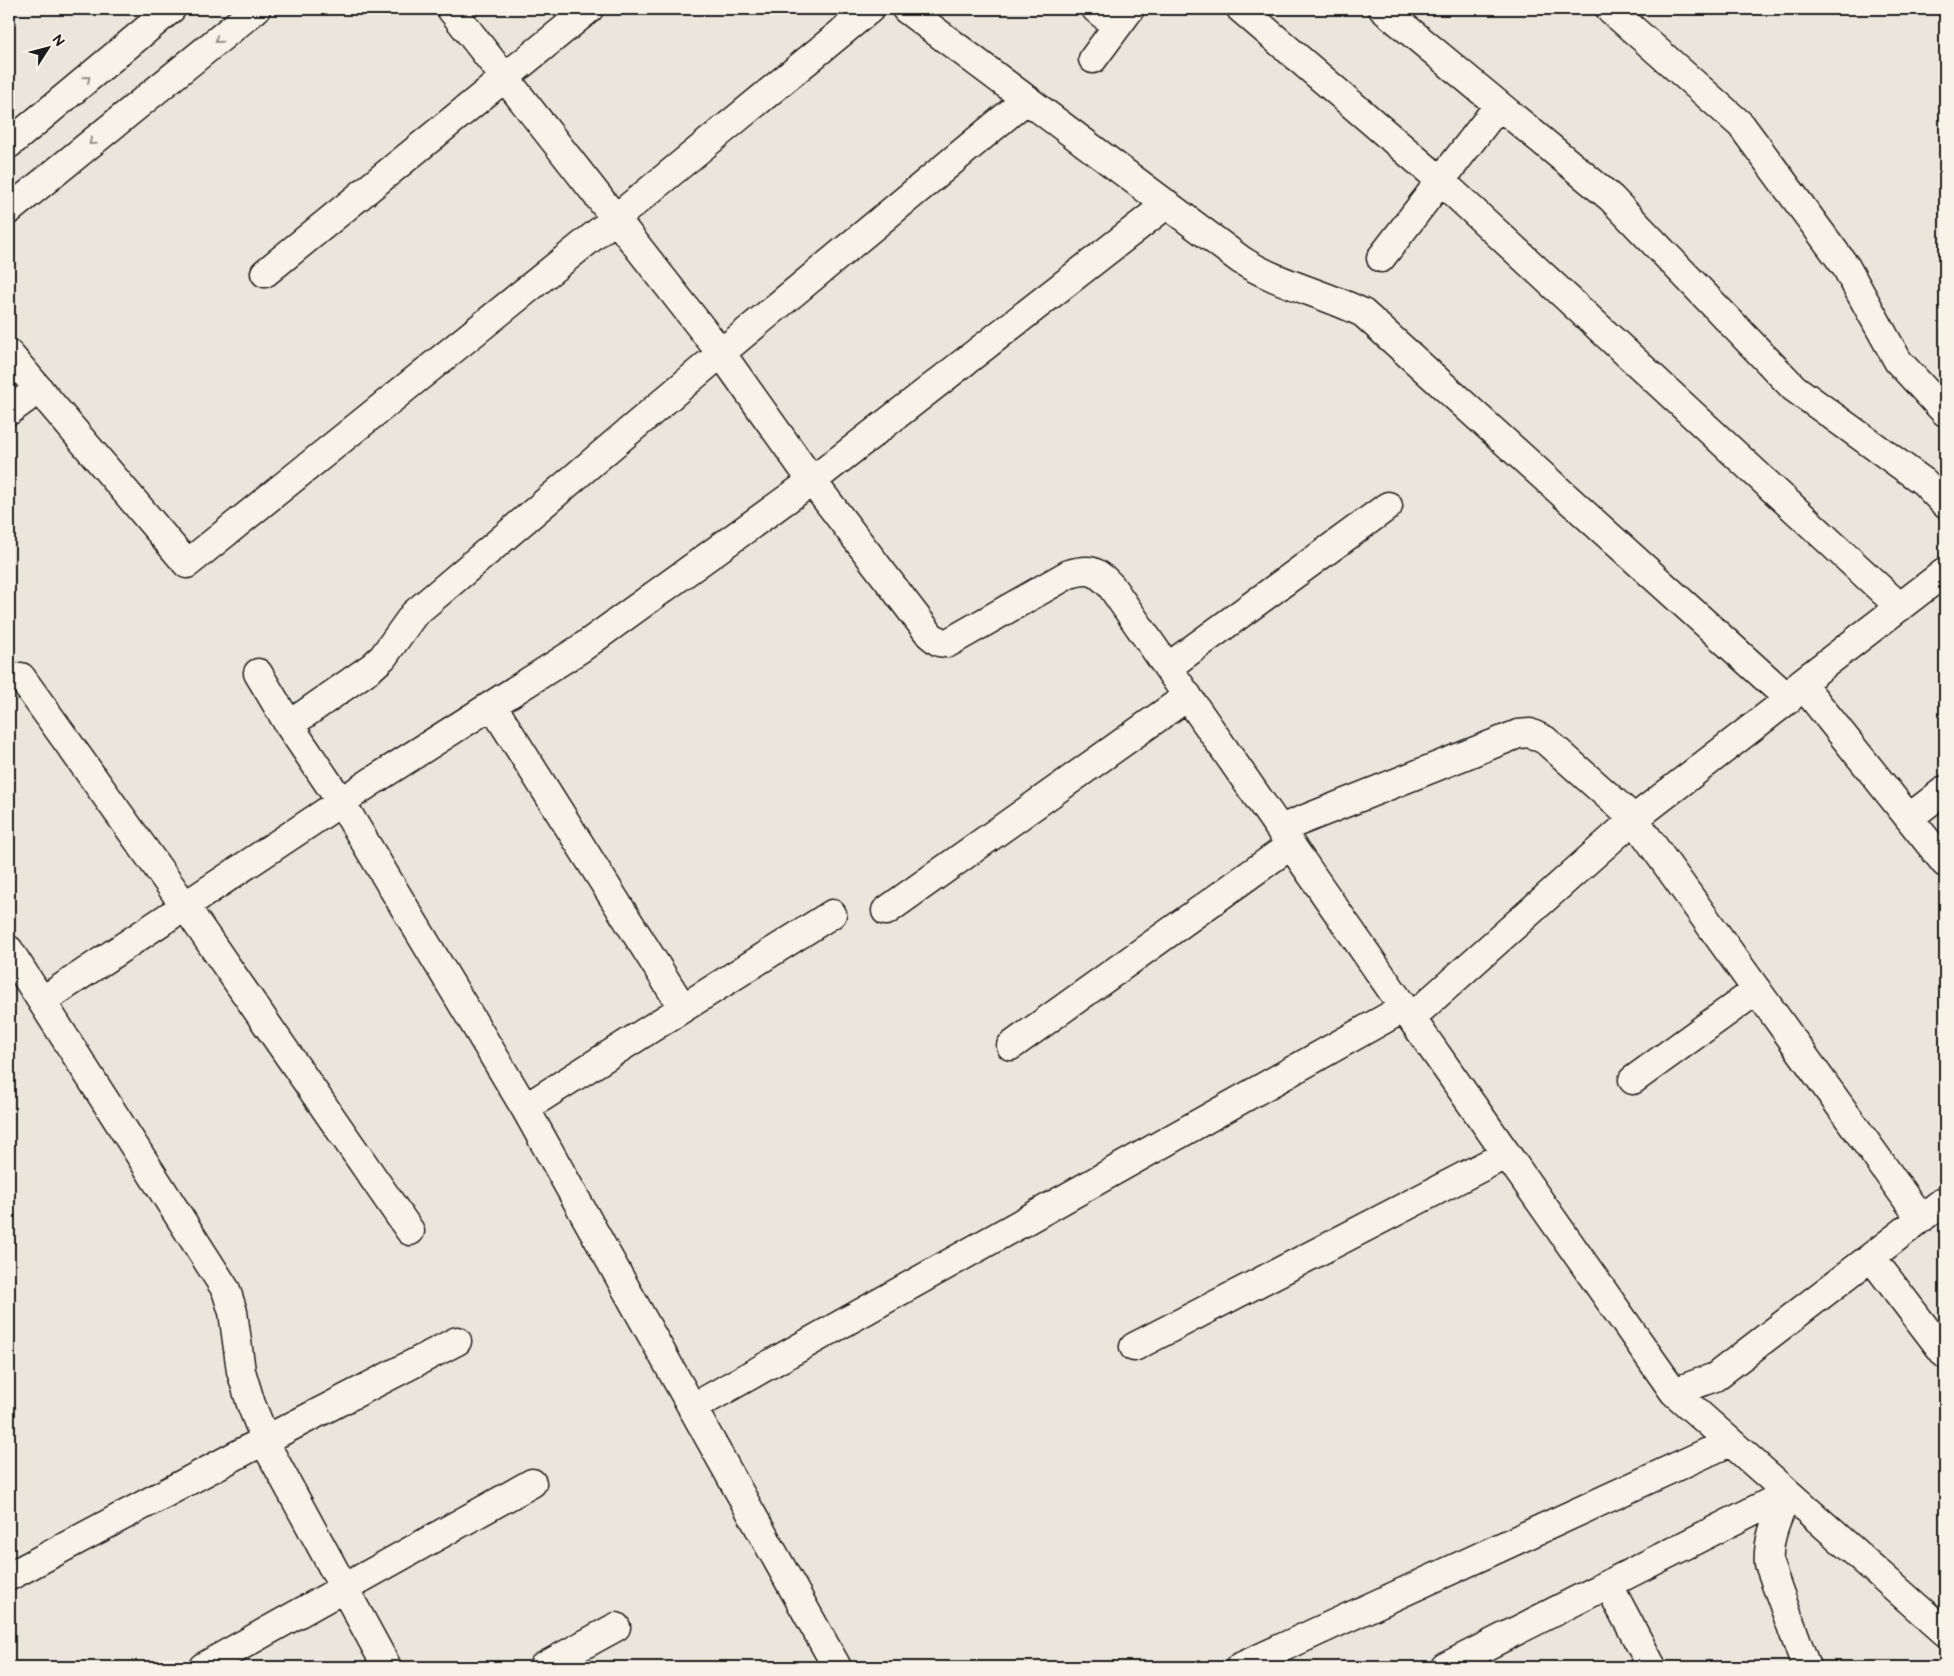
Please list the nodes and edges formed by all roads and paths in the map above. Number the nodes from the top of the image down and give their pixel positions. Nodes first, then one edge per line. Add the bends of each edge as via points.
1 (171, 9) edge
2 (256, 9) edge
3 (451, 9) edge
4 (589, 9) edge
5 (870, 9) edge
6 (906, 9) edge
7 (1096, 9) edge
8 (1241, 9) edge
9 (1383, 9) edge
10 (1610, 9) edge
11 (1124, 17) edge
12 (1093, 59) dead end
13 (504, 76) junction
14 (1027, 99) junction
15 (1499, 106) junction
16 (9, 144) edge
17 (1441, 181) junction
18 (1167, 204) junction
19 (9, 210) edge
20 (616, 218) junction
21 (1381, 258) dead end
22 (265, 274) dead end
23 (721, 353) junction
24 (9, 354) edge
25 (39, 389) junction
26 (9, 411) edge
27 (1945, 412) edge
28 (812, 481) junction
29 (1945, 504) edge
30 (1388, 506) dead end
31 (1945, 572) edge
32 (1900, 607) junction
33 (1168, 667) junction
34 (258, 673) dead end
35 (21, 677) dead end
36 (1795, 691) junction
37 (1188, 696) junction
38 (492, 705) junction
39 (289, 724) junction
40 (1945, 790) edge
41 (341, 802) junction
42 (1909, 818) junction
43 (1634, 819) junction
44 (1285, 837) junction
45 (1945, 863) edge
46 (185, 906) junction
47 (886, 911) dead end
48 (832, 914) dead end
49 (9, 950) edge
50 (1757, 990) junction
51 (42, 1001) junction
52 (683, 1008) junction
53 (1407, 1013) junction
54 (1011, 1046) dead end
55 (1633, 1080) dead end
56 (525, 1108) junction
57 (1507, 1154) junction
58 (1945, 1200) edge
59 (1922, 1219) junction
60 (410, 1231) dead end
61 (1871, 1257) junction
62 (457, 1341) dead end
63 (1134, 1347) dead end
64 (1945, 1354) edge
65 (1674, 1392) junction
66 (692, 1408) junction
67 (265, 1440) junction
68 (1730, 1442) junction
69 (532, 1483) dead end
70 (1788, 1493) junction
71 (12, 1575) dead end
72 (1608, 1584) junction
73 (344, 1588) junction
74 (616, 1627) dead end
75 (1945, 1632) edge
76 (1454, 1665) edge
77 (203, 1667) edge
78 (387, 1667) edge
79 (543, 1667) edge
80 (837, 1667) edge
81 (1240, 1667) edge
82 (1652, 1667) edge
83 (1806, 1667) edge

16 -> 1 street
2 -> 19 street
3 - 13 street
4 - 13 street
5 - 20 street
6 - 14 street
7 - 11 street
8 - 17 street
9 - 15 street
10 - 27 street via 1741,125 1846,266 1898,361
11 - 12 street
13 - 20 street
13 - 22 street
14 - 18 street
14 - 23 street
15 - 17 street
15 - 29 street via 1611,198 1794,388 1924,482
17 - 21 street
17 - 32 street
18 - 28 street
18 - 36 street via 1260,273 1342,302 1362,313
20 - 23 street
20 - 25 street via 187,564
23 - 28 street
23 - 39 street via 414,614 372,667
24 - 25 street
25 - 26 street
28 - 33 street via 930,635 939,642 948,643 1069,574 1084,570 1099,574 1111,586
28 - 38 street via 580,649
30 - 33 street
31 - 32 street
32 - 36 street
33 - 37 street
34 - 39 street
35 - 46 street
36 - 42 street
36 - 43 street
37 - 44 street
37 - 47 street
38 - 41 street
38 - 52 street
39 - 41 street
40 - 42 street
41 - 46 street
41 - 56 street
42 - 45 street
43 - 44 street via 1545,740 1530,733 1518,734
43 - 50 street
43 - 53 street
44 - 53 street
44 - 54 street
46 - 51 street
46 - 60 street
48 - 52 street
49 - 51 street
50 - 55 street
50 - 59 street
51 - 67 street via 226,1290 233,1312 241,1371
52 - 56 street
53 - 57 street
53 - 66 street
56 - 66 street
57 - 63 street
57 - 65 street
58 - 59 street
59 - 61 street
61 - 64 street
61 - 65 street via 1715,1377
62 - 67 street
65 - 68 street
66 - 80 street
67 - 71 street
67 - 73 street
68 - 70 street
68 - 81 street
69 - 73 street
70 - 72 street
70 - 75 street
70 - 83 street via 1772,1532 1769,1564
72 - 76 street
72 - 82 street
73 - 77 street
73 - 78 street
74 - 79 street

